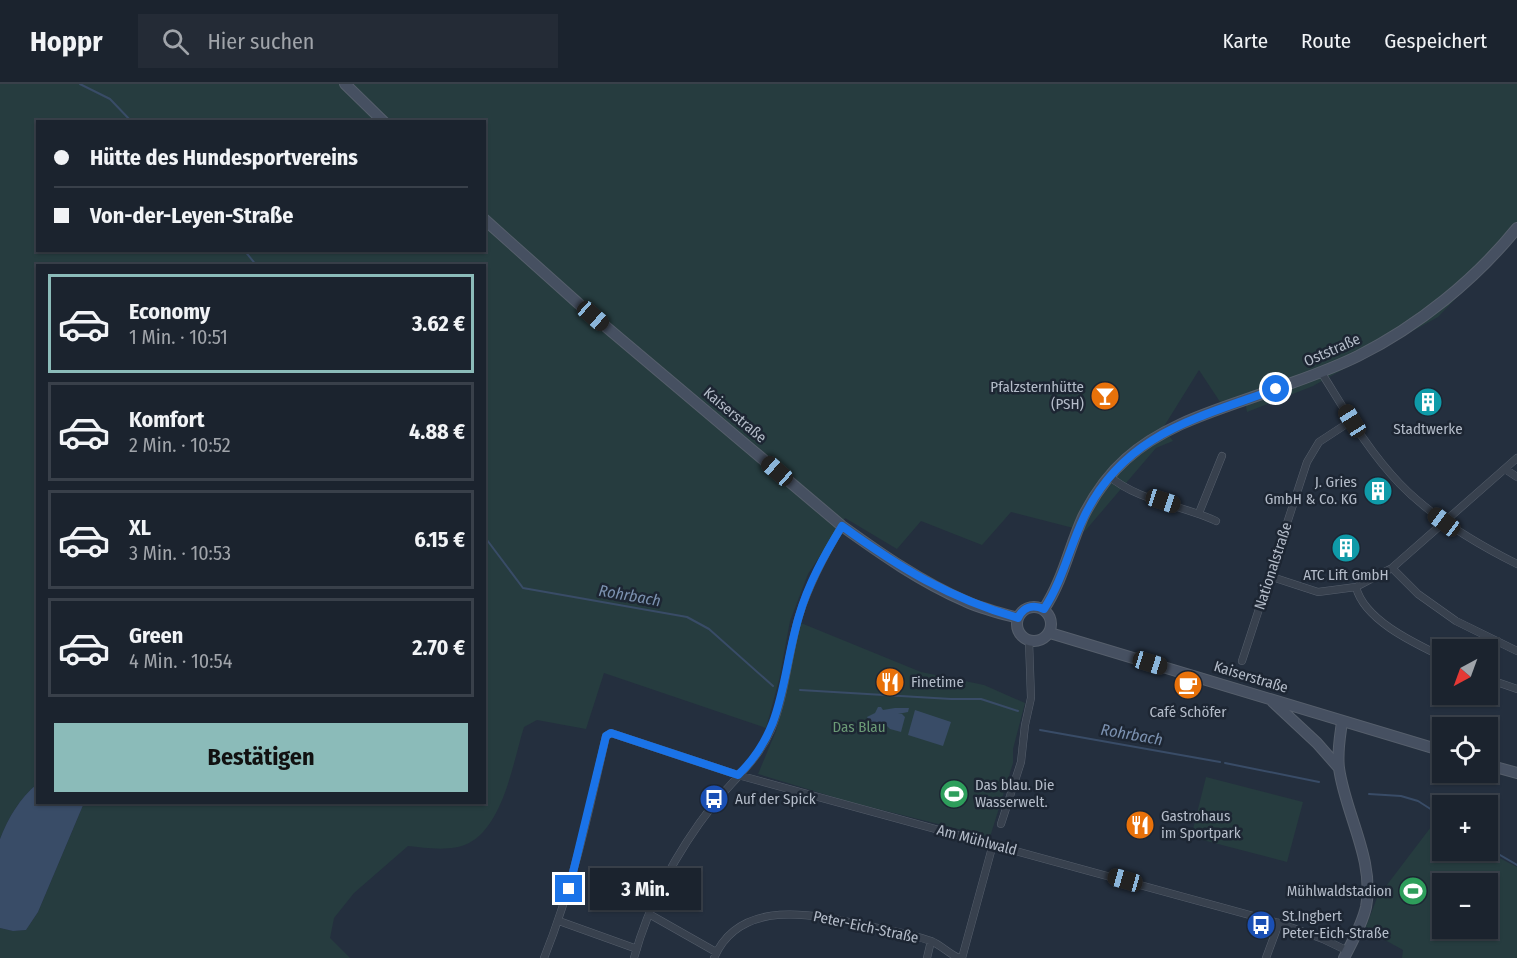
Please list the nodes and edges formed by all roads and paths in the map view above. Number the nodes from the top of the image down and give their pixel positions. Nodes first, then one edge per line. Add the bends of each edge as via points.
1 (345, 84) edge
2 (382, 120) edge
3 (486, 221) edge
4 (1517, 228) edge
5 (1321, 372) junction
6 (1352, 421) junction
7 (1222, 456) dead end
8 (1517, 458) edge
9 (1505, 469) junction
10 (1109, 476) junction
11 (1517, 477) edge
12 (1199, 513) junction
13 (1216, 521) dead end
14 (1444, 522) junction
15 (842, 526) junction
16 (1517, 564) edge
17 (1392, 568) junction
18 (1269, 576) junction
19 (1356, 587) junction
20 (1044, 609) junction
21 (1018, 618) junction
22 (1050, 633) junction
23 (1029, 640) junction
24 (1432, 651) edge
25 (1517, 651) edge
26 (1242, 661) dead end
27 (1498, 682) edge
28 (1517, 689) edge
29 (1268, 698) junction
30 (1342, 722) junction
31 (1432, 748) edge
32 (1498, 768) edge
33 (1340, 773) junction
34 (1517, 773) edge
35 (738, 775) junction
36 (1001, 824) dead end
37 (993, 844) junction
38 (650, 914) junction
39 (559, 921) junction
40 (1279, 922) junction
41 (931, 941) junction
42 (637, 949) junction
43 (1346, 954) edge
44 (715, 955) edge
45 (544, 958) edge
46 (634, 958) edge
47 (927, 958) edge
48 (960, 958) edge
49 (1266, 958) edge

1 - 2 main road
3 - 15 main road, Kaiserstraße
4 - 5 main road, Oststraße via 1435,306 1388,339
5 - 6 street
5 - 10 main road, Oststraße via 1179,425 1140,448
6 - 14 street via 1399,484
6 - 18 street, Nationalstraße via 1319,442 1307,462
7 - 12 street
8 - 9 street
9 - 11 street
9 - 14 street
10 - 12 street via 1126,488
10 - 20 main road, Oststraße via 1083,519 1059,584
12 - 13 street
14 - 16 street
14 - 17 street
15 - 21 main road, Kaiserstraße via 939,588 983,608
15 - 35 street via 818,569 799,616 771,731 751,763
17 - 19 street
17 - 25 street via 1418,594 1456,621
18 - 19 street via 1317,591
18 - 26 street, Nationalstraße
19 - 24 street via 1359,597 1379,621
20 - 21 main road via 1029,607
20 - 22 main road via 1051,619
21 - 23 main road via 1020,634
22 - 23 main road via 1040,641
22 - 29 main road, Kaiserstraße
23 - 36 street via 1031,698 1021,762
27 - 28 street
29 - 30 main road, Kaiserstraße
29 - 33 main road via 1297,723
30 - 31 main road, Kaiserstraße
30 - 33 main road
32 - 34 main road
33 - 43 main road via 1367,885 1361,922
35 - 37 street, Am Mühlwald
35 - 38 street via 683,849
35 - 39 street, Am Mühlwald via 611,733 606,736
37 - 40 street, Am Mühlwald
37 - 48 street
38 - 42 street
38 - 44 street
39 - 42 street
39 - 45 street
40 - 43 street, Am Mühlwald via 1323,939
40 - 49 street
41 - 44 street, Peter-Eich-Straße via 816,915 779,914 746,924
41 - 47 street
41 - 48 street, Peter-Eich-Straße
42 - 46 street

